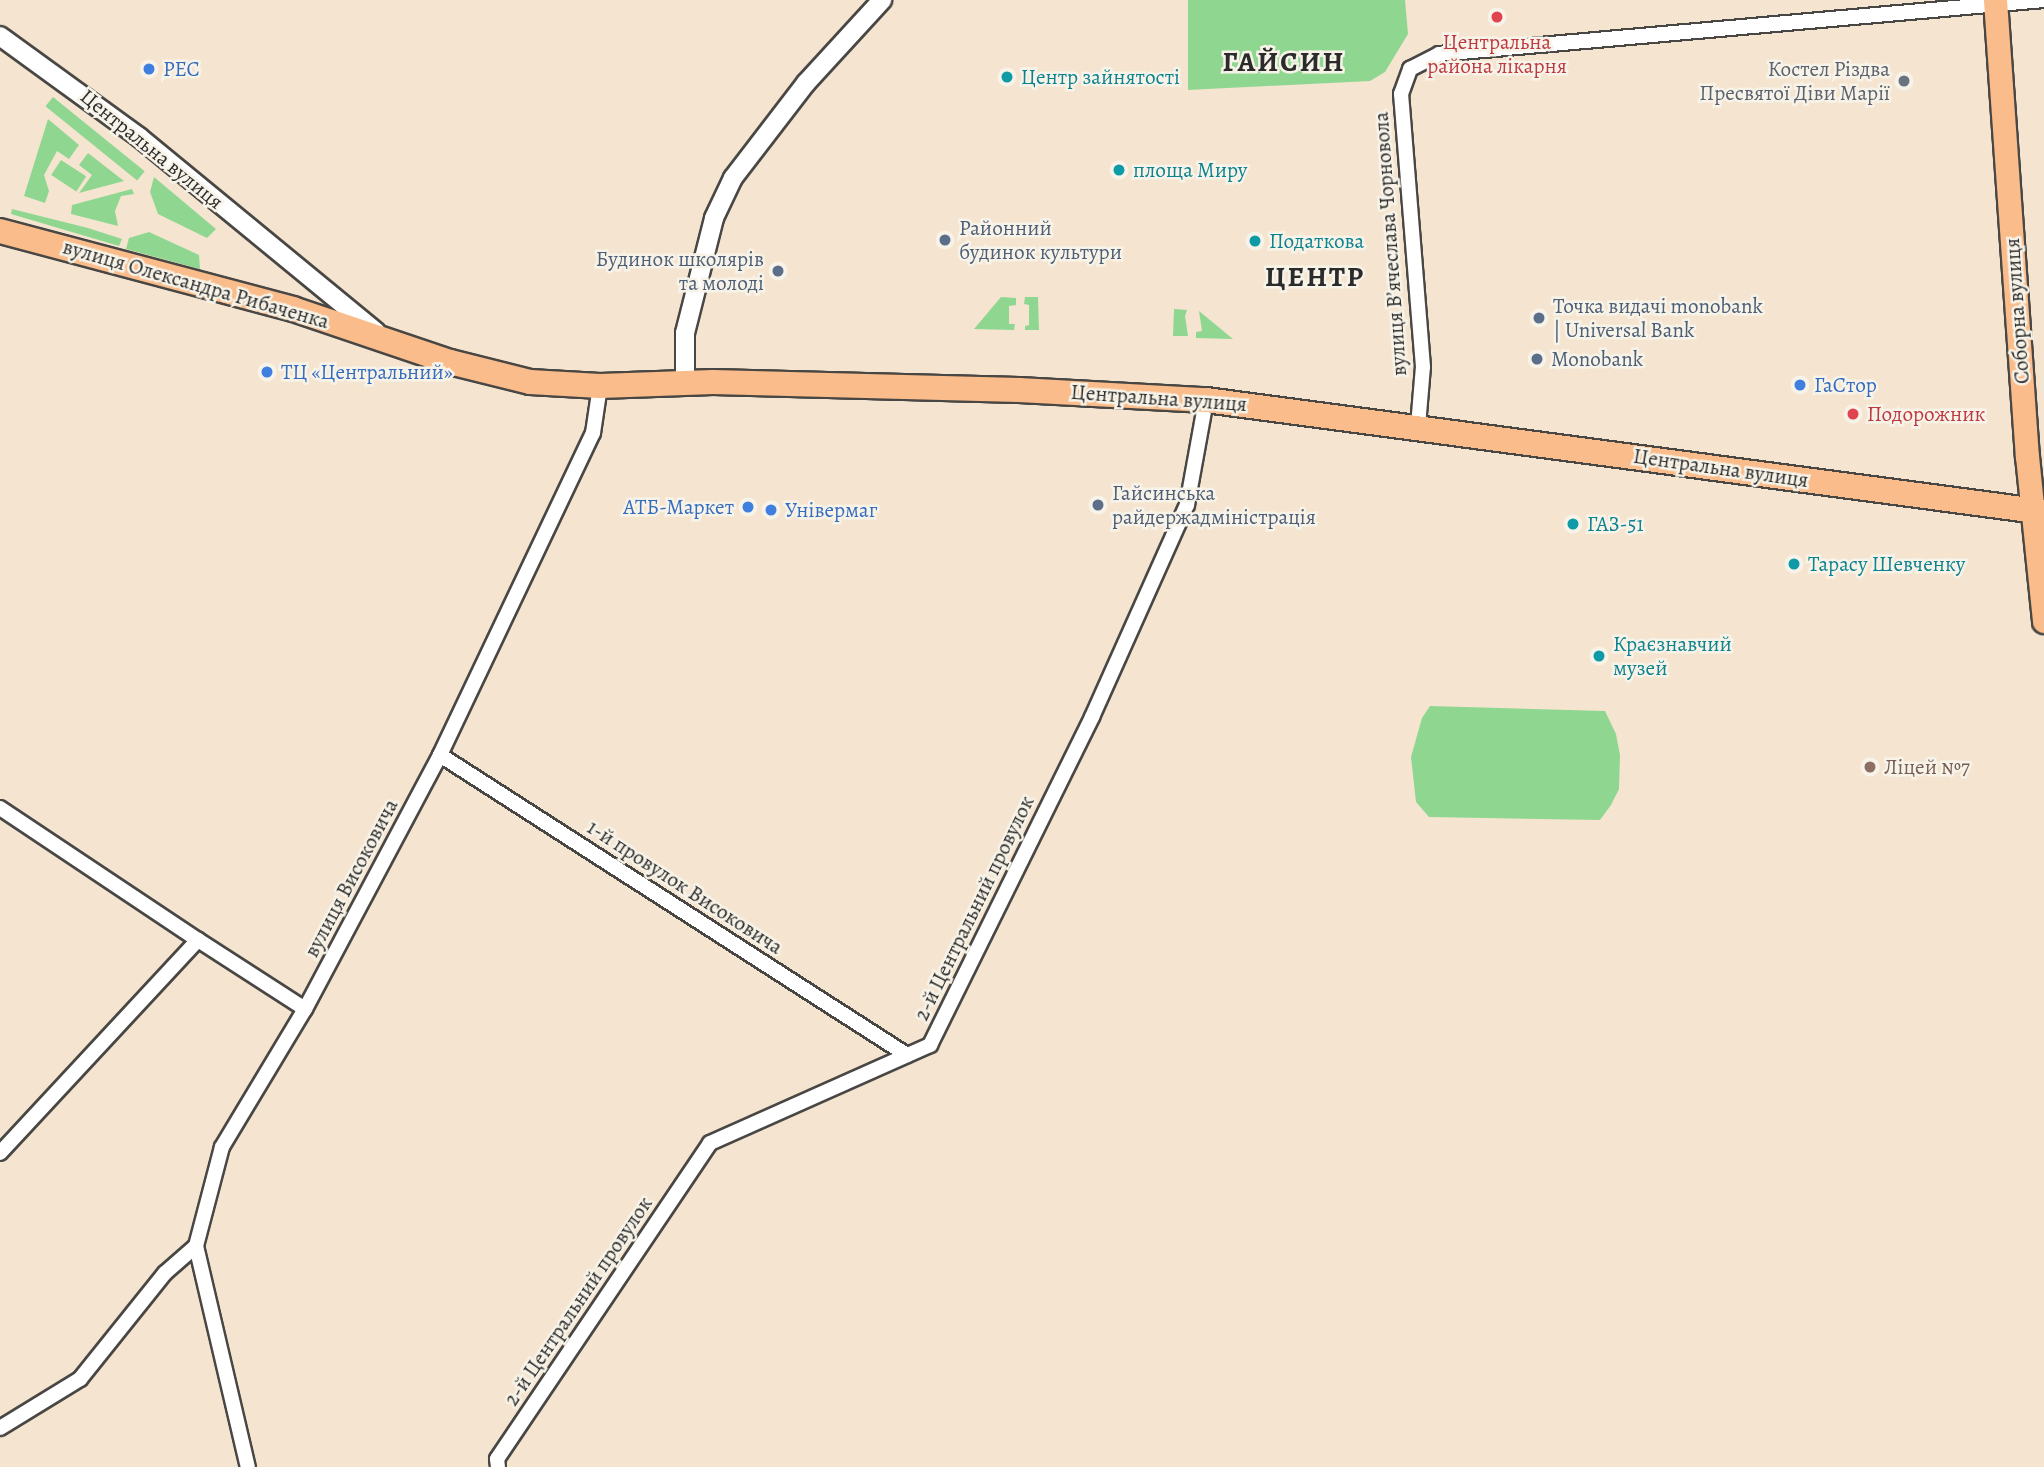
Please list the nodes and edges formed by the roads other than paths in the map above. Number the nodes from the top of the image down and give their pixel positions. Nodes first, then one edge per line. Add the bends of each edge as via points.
1 (882, 0) edge
2 (2044, 1) edge
3 (1995, 2) edge
4 (0, 36) edge
5 (0, 231) edge
6 (298, 270) junction
7 (293, 309) junction
8 (390, 343) junction
9 (685, 383) junction
10 (600, 386) junction
11 (1206, 400) junction
12 (1418, 426) junction
13 (2038, 512) edge
14 (2044, 621) edge
15 (440, 755) junction
16 (0, 808) edge
17 (198, 940) junction
18 (305, 1009) junction
19 (908, 1055) junction
20 (0, 1153) edge
21 (197, 1246) junction
22 (0, 1428) edge
23 (248, 1467) edge
24 (498, 1467) edge

1 - 9 street via 806,83 733,178 714,218 685,333
2 - 3 street, вулиця Вʼячеслава Чорновола
3 - 12 street, вулиця Вʼячеслава Чорновола via 1439,54 1410,69 1401,94 1423,367
3 - 13 main road, Соборна вулиця
4 - 6 street, Центральна вулиця via 139,137
5 - 7 highway, вулиця Олександра Рибаченка
6 - 7 street via 304,289
6 - 8 street, Центральна вулиця
7 - 8 highway, вулиця Олександра Рибаченка
8 - 10 highway, Центральна вулиця via 530,382
9 - 10 highway, Центральна вулиця
9 - 11 highway, Центральна вулиця via 1103,393
10 - 15 street, вулиця Високовича via 593,433
11 - 12 highway, Центральна вулиця
11 - 19 street, 2-й Центральний провулок via 1186,505 1092,717 930,1045
12 - 13 highway, Центральна вулиця
13 - 14 main road, Соборна вулиця
15 - 18 street, вулиця Високовича
15 - 19 street, 1-й провулок Високовича
16 - 17 street
17 - 18 street
17 - 20 street
18 - 21 street, вулиця Високовича via 222,1147
19 - 24 street, 2-й Центральний провулок via 710,1143 497,1459
21 - 22 street via 164,1273 80,1379
21 - 23 street

